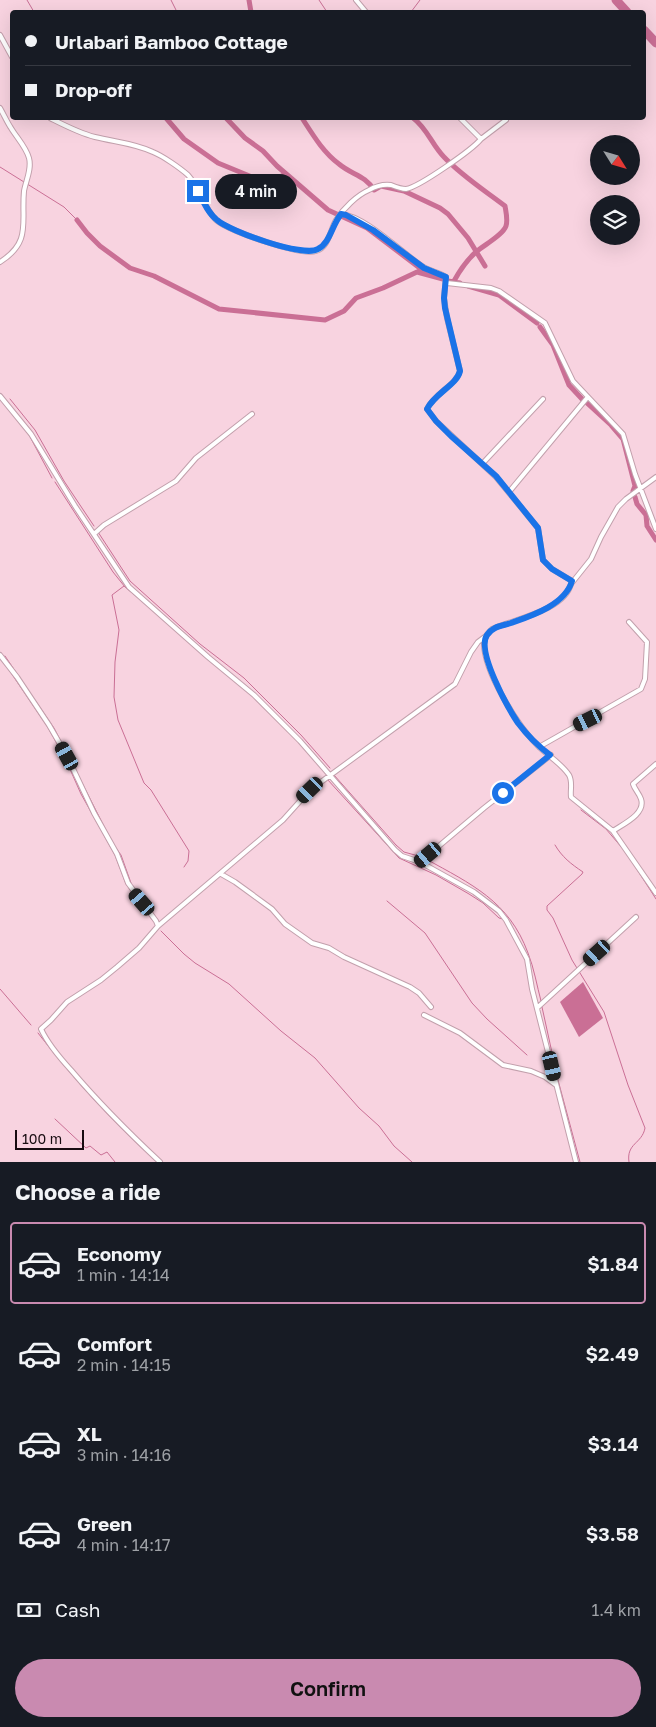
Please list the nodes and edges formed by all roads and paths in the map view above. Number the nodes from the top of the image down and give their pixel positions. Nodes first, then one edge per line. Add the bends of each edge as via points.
1 (356, 0) edge
2 (364, 10) edge
3 (0, 35) edge
4 (10, 53) edge
5 (0, 108) edge
6 (54, 120) edge
7 (462, 120) edge
8 (506, 120) dead end
9 (480, 138) junction
10 (343, 215) junction
11 (0, 262) edge
12 (447, 283) junction
13 (0, 396) edge
14 (587, 398) junction
15 (543, 399) dead end
16 (252, 414) dead end
17 (483, 464) junction
18 (656, 477) edge
19 (640, 488) junction
20 (509, 492) junction
21 (656, 529) edge
22 (94, 534) junction
23 (571, 584) junction
24 (629, 622) dead end
25 (486, 636) junction
26 (0, 656) edge
27 (539, 747) junction
28 (550, 755) junction
29 (656, 764) edge
30 (330, 775) junction
31 (613, 831) junction
32 (420, 862) junction
33 (221, 874) junction
34 (656, 893) edge
35 (636, 917) dead end
36 (158, 926) junction
37 (431, 1007) dead end
38 (537, 1008) junction
39 (424, 1015) dead end
40 (556, 1086) junction
41 (160, 1162) edge
42 (576, 1162) edge

1 - 2 street
3 - 4 street
5 - 11 street via 31,164 24,189 21,240
6 - 10 street via 86,134 155,152 188,176 207,209 225,227 273,244 314,251 326,244 336,220
7 - 9 street
8 - 9 street
9 - 10 street via 466,153 413,186 405,189 382,185 366,191
10 - 12 street via 373,230 424,268 445,276
12 - 14 street via 492,288 545,323 573,381
12 - 17 street via 444,298 460,371 427,409
13 - 22 street via 31,434
14 - 19 street via 623,434
14 - 20 street
15 - 17 street
16 - 22 street via 196,458 176,481 104,524
17 - 20 street
18 - 19 street
19 - 21 street
19 - 23 street via 618,507 591,559
20 - 23 street via 538,528 543,560 572,581
22 - 30 street via 130,587 254,695
23 - 25 street via 552,604 497,627
24 - 27 street via 647,642 646,679 642,689
25 - 27 street via 486,654 504,700
25 - 30 street via 471,652 455,684
26 - 36 street via 50,725 117,854 128,883
27 - 28 street
28 - 31 street via 570,778 571,797
28 - 32 street
29 - 31 street via 633,784 641,798 641,808
30 - 32 street via 402,856
30 - 33 street
31 - 34 street
32 - 38 street via 474,892 499,911 527,959
33 - 36 street
33 - 37 street via 272,909 285,924 312,943 410,987
35 - 38 street
36 - 41 street via 139,948 101,980 66,1002 41,1029 85,1086
38 - 40 street
39 - 40 street via 466,1036 503,1065 531,1071
40 - 42 street

